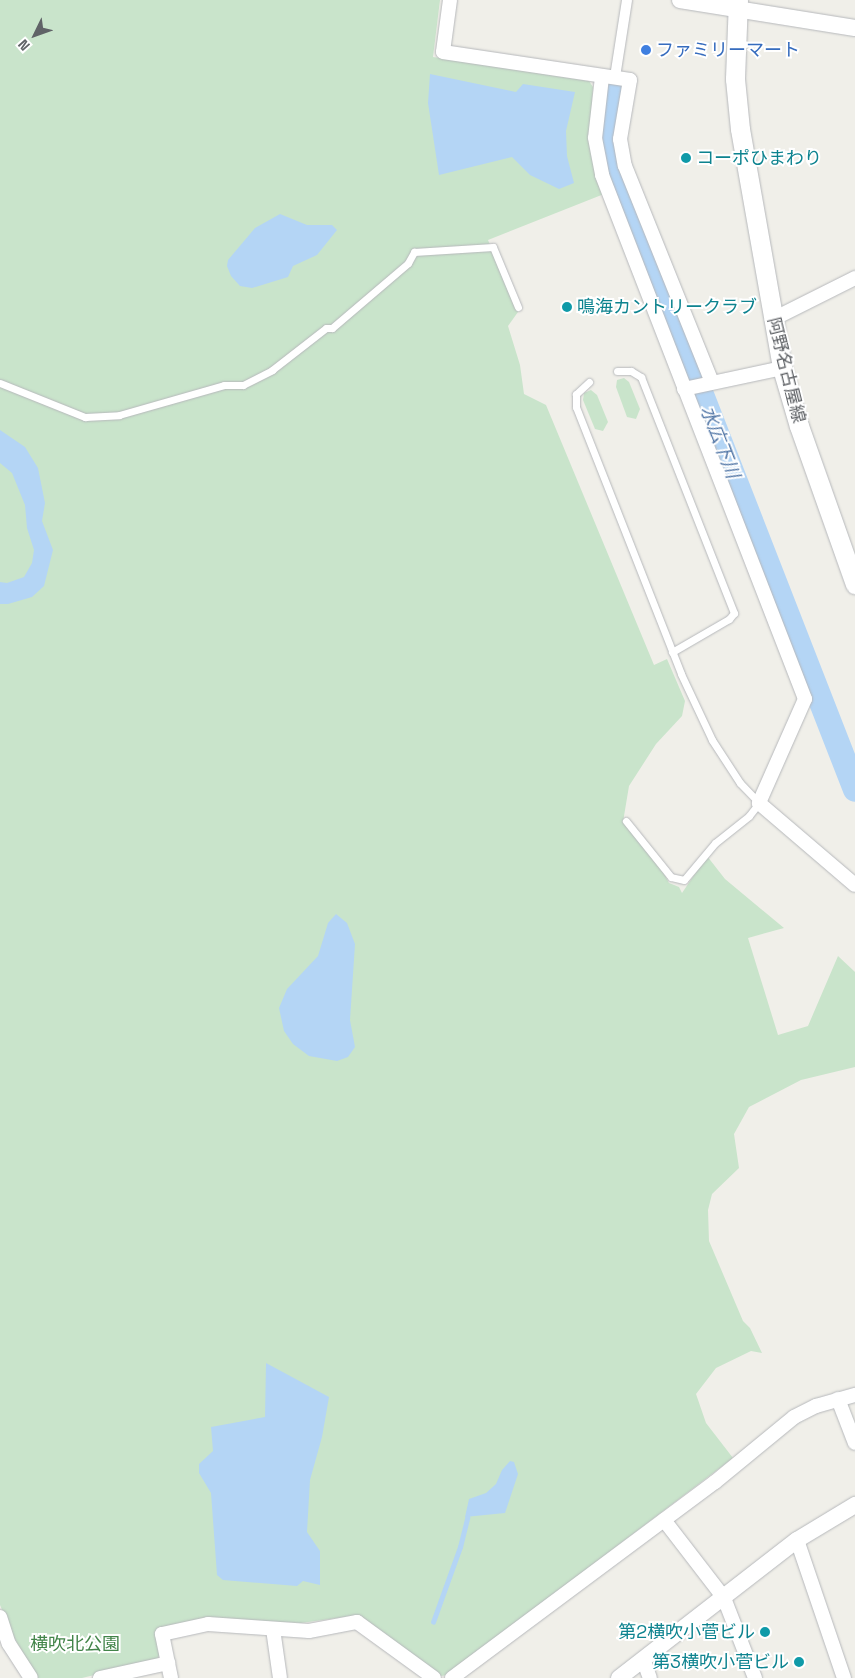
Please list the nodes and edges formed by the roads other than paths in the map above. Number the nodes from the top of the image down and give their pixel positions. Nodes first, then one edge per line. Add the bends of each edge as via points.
1 (450, 0) edge
2 (627, 0) edge
3 (680, 0) edge
4 (737, 4) edge
5 (855, 28) edge
6 (609, 77) junction
7 (855, 278) edge
8 (518, 307) dead end
9 (773, 319) junction
10 (782, 368) junction
11 (616, 371) dead end
12 (589, 382) dead end
13 (710, 382) junction
14 (0, 383) edge
15 (686, 388) junction
16 (855, 584) edge
17 (672, 652) junction
18 (759, 803) junction
19 (626, 821) dead end
20 (855, 885) edge
21 (855, 1395) edge
22 (838, 1399) junction
23 (855, 1443) edge
24 (855, 1505) edge
25 (664, 1520) junction
26 (797, 1540) junction
27 (724, 1598) junction
28 (0, 1617) edge
29 (273, 1629) junction
30 (643, 1659) junction
31 (168, 1663) junction
32 (31, 1678) edge
33 (100, 1678) edge
34 (171, 1678) edge
35 (280, 1678) edge
36 (434, 1678) edge
37 (452, 1678) edge
38 (619, 1678) edge
39 (650, 1678) edge
40 (755, 1678) edge
41 (844, 1678) edge

1 - 6 street via 443,52
2 - 6 street
3 - 4 street
4 - 5 street
4 - 9 main road, 阿野名古屋線 via 735,79 740,129
6 - 13 street via 630,80 620,140 625,166
6 - 15 street via 595,138 600,167
7 - 9 street
8 - 14 lane via 493,247 414,252 402,269 332,328 326,328 261,377 242,385 224,385 119,415 85,418
9 - 10 main road, 阿野名古屋線
10 - 13 street
10 - 16 main road, 阿野名古屋線
11 - 17 lane via 631,371 641,377 734,613 729,620
12 - 17 lane via 576,394 576,407
13 - 15 street
15 - 18 street via 805,699
17 - 18 lane via 712,740 740,783
18 - 19 lane via 749,816 710,848 684,880 671,876
18 - 20 street
21 - 22 street
22 - 23 street
22 - 25 street via 794,1417
24 - 26 street
25 - 27 street
25 - 37 street
26 - 27 street
26 - 41 street
27 - 30 street
27 - 40 street
28 - 32 street via 9,1644
29 - 31 street via 208,1624 162,1634
29 - 35 street
29 - 36 street via 309,1631 357,1622
30 - 38 street
30 - 39 street
31 - 33 street
31 - 34 street

